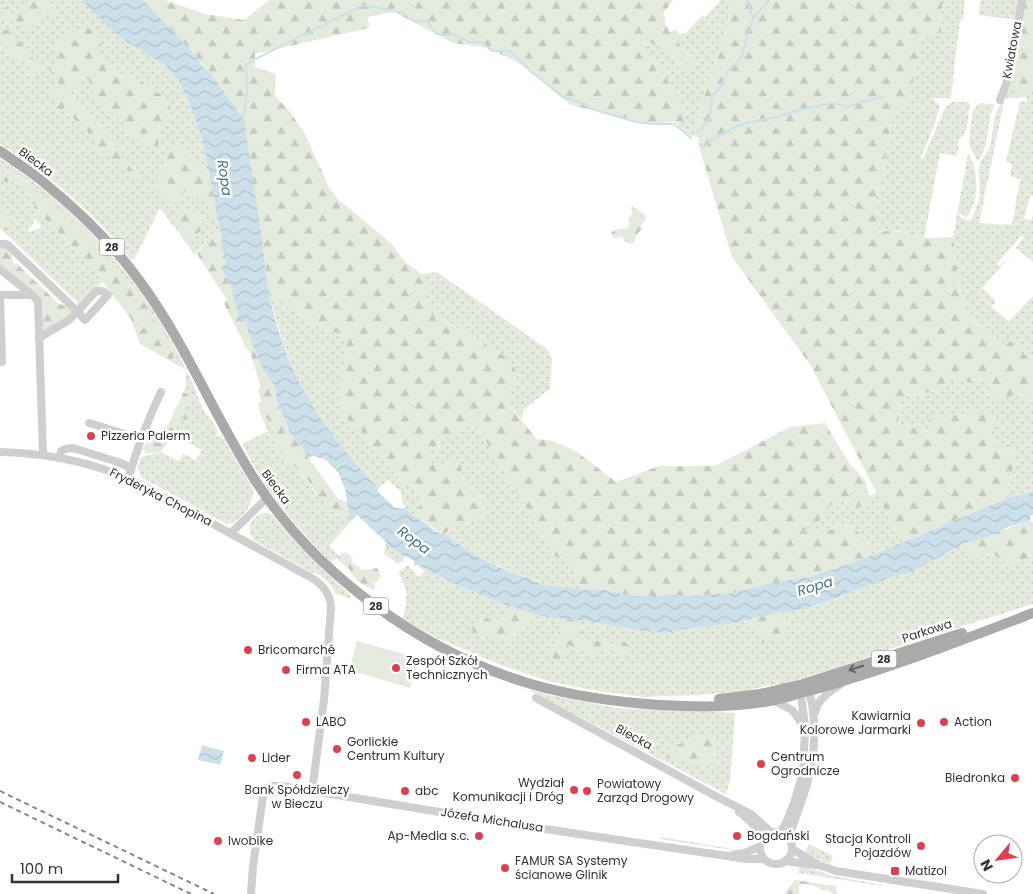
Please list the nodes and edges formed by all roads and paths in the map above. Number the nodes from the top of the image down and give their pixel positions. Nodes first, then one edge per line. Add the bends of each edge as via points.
1 (1022, 0) edge
2 (1000, 100) dead end
3 (0, 151) edge
4 (0, 238) edge
5 (4, 245) edge
6 (0, 269) edge
7 (0, 295) edge
8 (32, 295) junction
9 (39, 338) junction
10 (2, 362) dead end
11 (161, 392) dead end
12 (89, 423) dead end
13 (141, 439) junction
14 (0, 452) edge
15 (43, 455) junction
16 (60, 458) junction
17 (131, 468) junction
18 (128, 479) junction
19 (267, 498) junction
20 (231, 533) junction
21 (1033, 611) edge
22 (847, 680) junction
23 (802, 690) junction
24 (536, 698) dead end
25 (773, 700) junction
26 (638, 703) junction
27 (814, 716) junction
28 (805, 730) junction
29 (312, 791) junction
30 (719, 798) junction
31 (776, 833) junction
32 (763, 838) junction
33 (789, 839) junction
34 (760, 847) junction
35 (792, 849) junction
36 (726, 856) junction
37 (764, 859) junction
38 (786, 861) junction
39 (819, 866) junction
40 (251, 894) edge
41 (983, 894) edge

1 - 2 street, Kwiatowa
3 - 19 main road, Biecka / 28 via 75,210 141,282
4 - 5 street
5 - 9 street via 77,311 69,320
6 - 8 street
7 - 8 street
7 - 10 street
8 - 9 street via 38,301
9 - 15 street
11 - 13 street
12 - 13 street
13 - 17 street
14 - 15 street, Fryderyka Chopina
15 - 16 street, Fryderyka Chopina
16 - 17 street via 61,451 73,448
16 - 18 street, Fryderyka Chopina
17 - 18 street
18 - 20 street, Fryderyka Chopina
19 - 20 street
19 - 26 main road, Biecka / 28 via 305,544 351,588 424,638 490,670 530,684 590,698
20 - 29 street, Fryderyka Chopina via 320,583 330,598 324,700
21 - 22 main road, Parkowa / 28 via 916,658
21 -> 23 main road, Parkowa / 28
22 - 23 main road, 28
22 - 27 street via 822,698 816,705
23 - 25 main road, Biecka / 28
23 - 26 main road, Biecka / 28 via 700,701
23 - 27 street via 812,701
23 - 28 street
24 - 30 street, Biecka
25 - 26 main road, Biecka / 28 via 694,707
25 - 28 street via 792,710
27 - 33 street via 810,773
28 - 31 street via 803,773 786,823
29 - 36 street, Józefa Michalusa
29 - 40 street, Józefa Michalusa via 282,786 267,788 263,796
30 - 31 street, Biecka via 751,814
30 - 32 street, Biecka via 751,821
31 - 32 street
31 - 33 street, Biecka
32 - 34 street
33 - 35 street
34 - 36 street, Józefa Michalusa
34 - 37 street
35 - 38 street
35 - 39 street
36 - 37 street, Józefa Michalusa
37 - 38 street via 774,864
38 - 39 street
39 - 41 street

